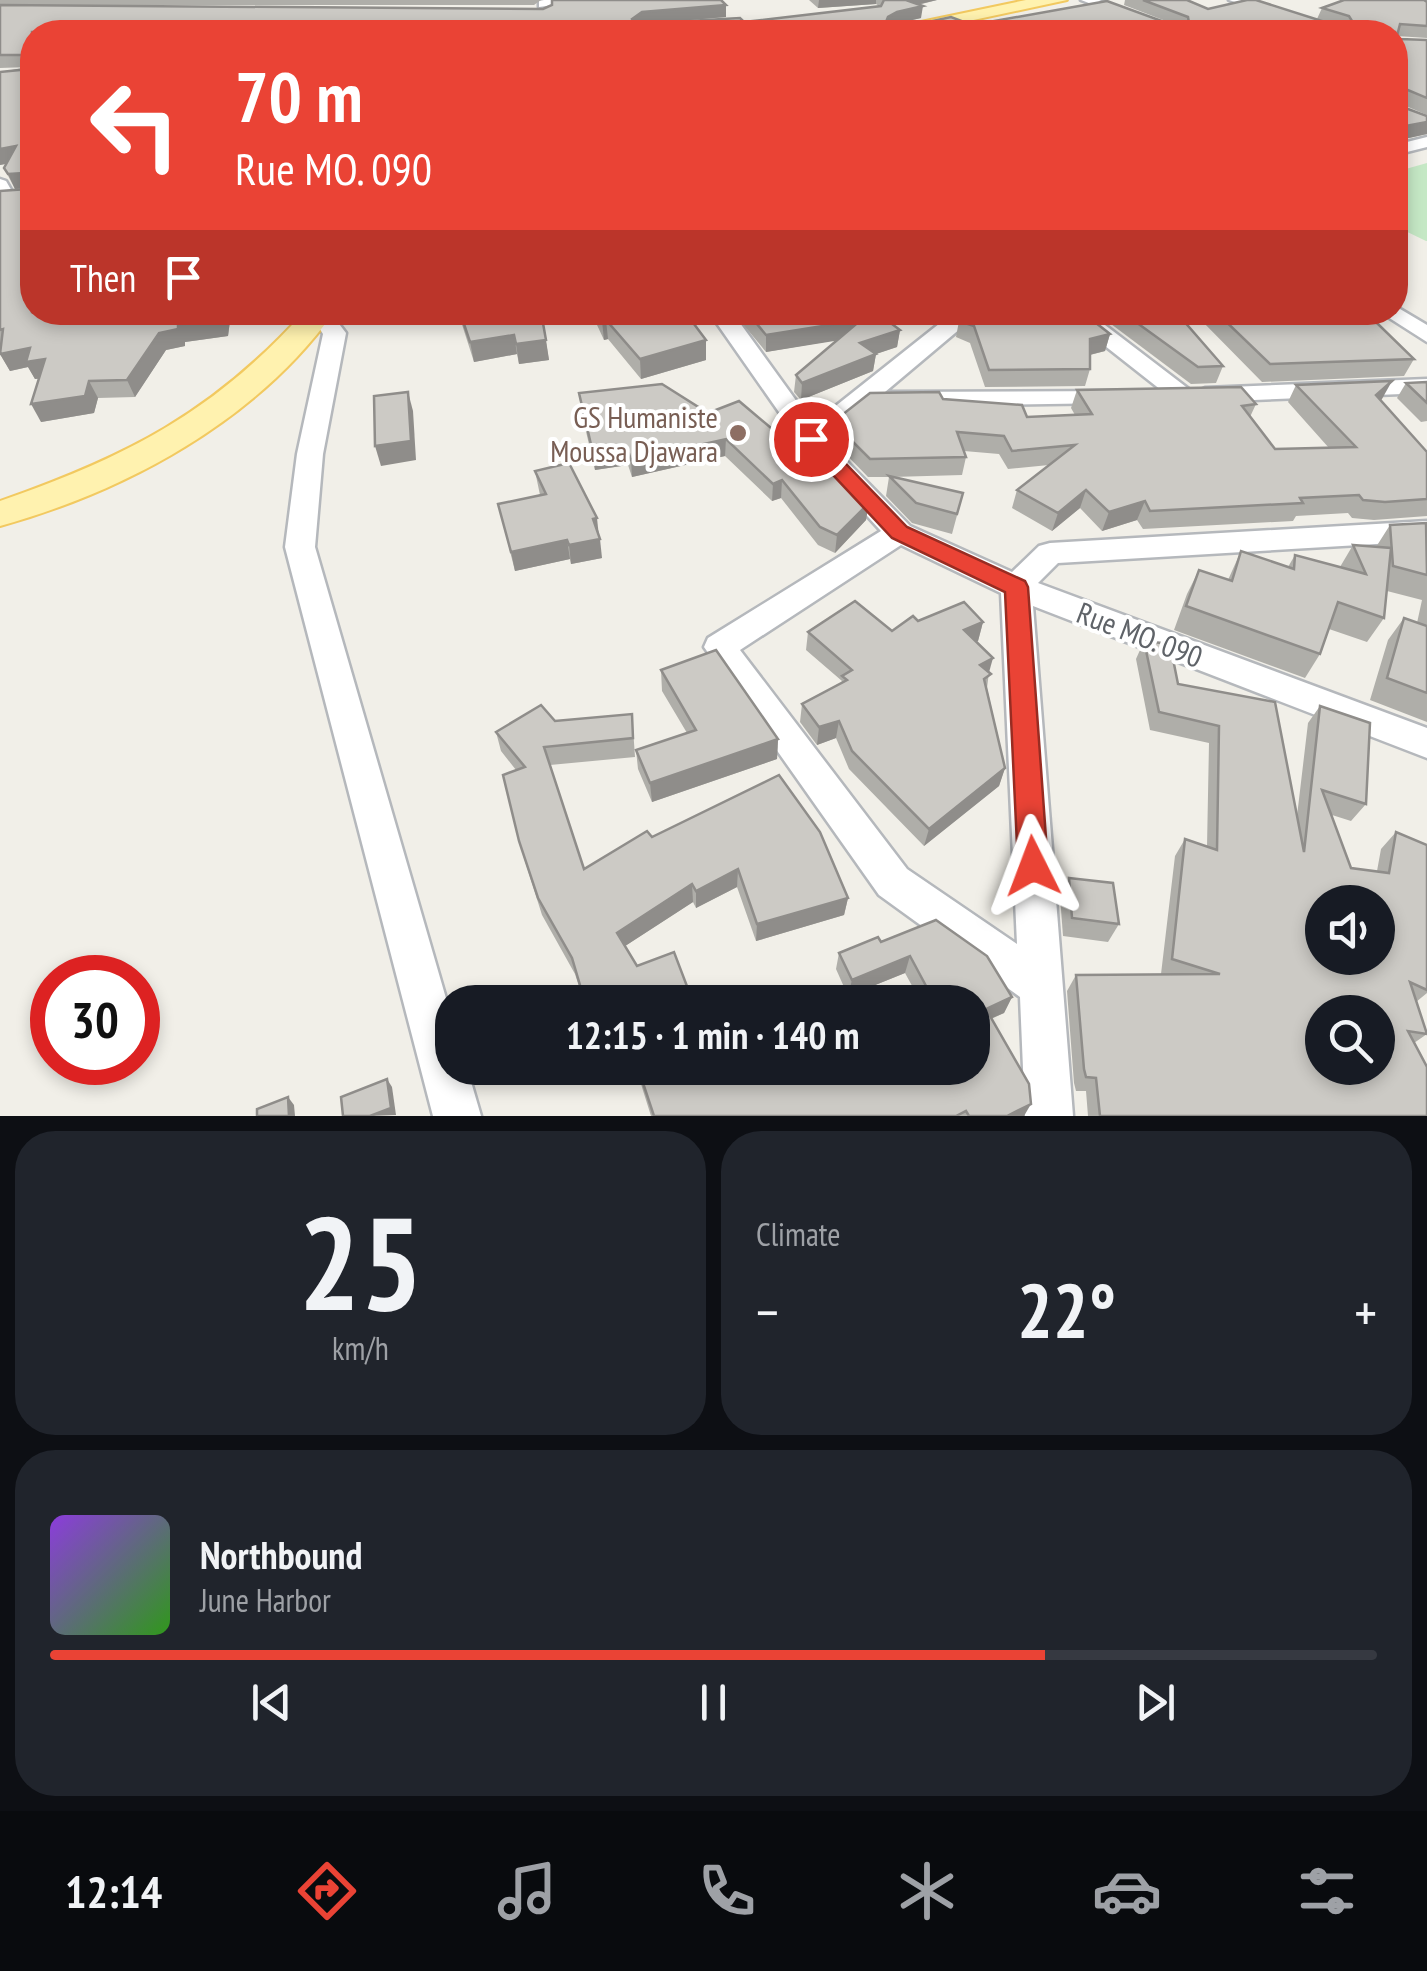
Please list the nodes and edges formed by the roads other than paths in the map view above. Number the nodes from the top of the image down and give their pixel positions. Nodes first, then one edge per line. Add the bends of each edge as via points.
1 (26, 0) edge
2 (584, 0) edge
3 (1060, 0) edge
4 (1087, 0) edge
5 (1235, 0) edge
6 (1027, 2) edge
7 (48, 10) edge
8 (543, 10) edge
9 (5, 12) edge
10 (525, 13) edge
11 (950, 19) joint
12 (944, 20) edge
13 (1143, 20) edge
14 (1298, 20) edge
15 (309, 325) edge
16 (329, 325) edge
17 (729, 325) edge
18 (949, 325) edge
19 (1091, 325) edge
20 (1427, 386) edge
21 (1184, 396) junction
22 (857, 400) junction
23 (811, 439) junction
24 (0, 514) edge
25 (1427, 530) edge
26 (900, 533) junction
27 (1016, 587) junction
28 (1427, 742) edge
29 (1040, 985) junction
30 (457, 1116) edge
31 (1049, 1116) edge

1 - 9 street
2 - 8 street
3 - 6 main road
4 - 13 street
5 - 14 street
6 - 11 main road
7 - 9 street
8 - 10 street
11 - 12 main road
15 - 24 main road via 211,417 155,454
16 - 30 street via 335,333 310,454 300,547
17 - 23 street, Rue MO. 090
18 - 22 street
19 - 21 street
20 - 21 street
21 - 22 street
22 - 23 street
23 - 26 street, Rue MO. 090
25 - 27 street via 1050,553
26 - 27 street, Rue MO. 090
26 - 29 street via 720,647 893,882
27 - 28 street, Rue MO. 090
27 - 29 street
29 - 31 street

